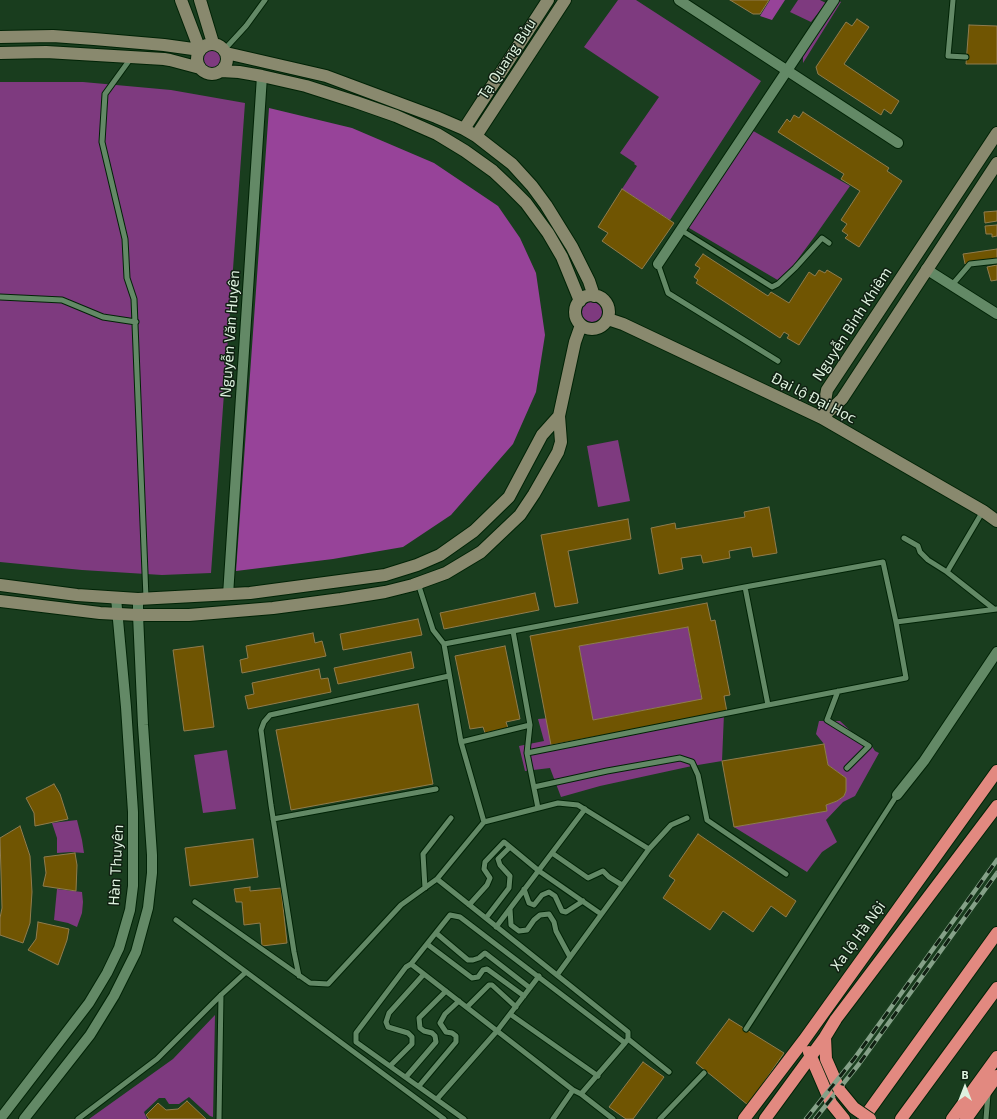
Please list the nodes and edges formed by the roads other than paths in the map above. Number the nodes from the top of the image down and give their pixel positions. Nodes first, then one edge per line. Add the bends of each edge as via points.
1 (181, 0) edge
2 (200, 0) edge
3 (265, 0) edge
4 (548, 0) edge
5 (565, 0) edge
6 (678, 0) edge
7 (834, 0) edge
8 (953, 0) edge
9 (0, 37) edge
10 (213, 44) junction
11 (200, 50) junction
12 (225, 51) junction
13 (0, 53) edge
14 (966, 56) dead end
15 (131, 57) junction
16 (200, 68) junction
17 (221, 71) junction
18 (787, 71) junction
19 (262, 76) junction
20 (464, 129) junction
21 (997, 133) edge
22 (476, 136) junction
23 (898, 143) dead end
24 (997, 163) edge
25 (681, 230) junction
26 (829, 243) dead end
27 (913, 260) junction
28 (997, 261) edge
29 (658, 264) joint
30 (926, 269) junction
31 (952, 285) junction
32 (594, 296) junction
33 (0, 297) edge
34 (580, 302) junction
35 (997, 314) edge
36 (608, 319) junction
37 (136, 322) junction
38 (581, 325) junction
39 (778, 361) dead end
40 (559, 416) junction
41 (822, 418) junction
42 (983, 511) junction
43 (997, 521) edge
44 (904, 538) dead end
45 (947, 572) junction
46 (418, 583) junction
47 (0, 585) edge
48 (745, 587) junction
49 (228, 595) junction
50 (116, 598) junction
51 (142, 599) junction
52 (0, 600) edge
53 (995, 609) edge
54 (117, 613) junction
55 (138, 615) junction
56 (896, 622) junction
57 (513, 631) junction
58 (444, 644) junction
59 (997, 652) edge
60 (449, 676) junction
61 (838, 691) junction
62 (768, 705) junction
63 (530, 725) junction
64 (461, 742) junction
65 (527, 753) junction
66 (847, 768) dead end
67 (997, 771) edge
68 (534, 787) junction
69 (436, 789) dead end
70 (896, 795) joint
71 (997, 806) edge
72 (538, 808) junction
73 (585, 809) junction
74 (451, 818) dead end
75 (687, 818) dead end
76 (273, 820) junction
77 (484, 822) junction
78 (510, 848) junction
79 (649, 849) junction
80 (552, 853) junction
81 (539, 870) junction
82 (786, 874) dead end
83 (437, 879) junction
84 (622, 885) junction
85 (425, 888) junction
86 (524, 890) junction
87 (582, 901) junction
88 (194, 902) dead end
89 (469, 905) junction
90 (510, 909) junction
91 (602, 914) junction
92 (486, 918) junction
93 (176, 920) dead end
94 (496, 927) junction
95 (436, 933) junction
96 (997, 933) edge
97 (427, 944) junction
98 (570, 957) junction
99 (411, 964) junction
100 (246, 972) junction
101 (424, 974) junction
102 (557, 975) junction
103 (299, 976) junction
104 (539, 976) junction
105 (530, 988) junction
106 (997, 988) edge
107 (446, 991) junction
108 (221, 994) junction
109 (524, 996) junction
110 (459, 1001) junction
111 (516, 1006) junction
112 (467, 1007) junction
113 (510, 1014) junction
114 (746, 1029) dead end
115 (498, 1031) junction
116 (825, 1038) junction
117 (804, 1040) junction
118 (627, 1041) junction
119 (811, 1057) junction
120 (997, 1057) edge
121 (390, 1066) junction
122 (669, 1072) dead end
123 (704, 1073) dead end
124 (598, 1076) junction
125 (997, 1076) edge
126 (406, 1077) junction
127 (419, 1086) junction
128 (993, 1088) edge
129 (573, 1090) junction
130 (581, 1094) junction
131 (437, 1099) junction
132 (0, 1119) edge
133 (24, 1119) edge
134 (78, 1119) edge
135 (219, 1119) edge
136 (444, 1119) edge
137 (464, 1119) edge
138 (553, 1119) edge
139 (613, 1119) edge
140 (660, 1119) edge
141 (744, 1119) edge
142 (765, 1119) edge
143 (844, 1119) edge
144 (863, 1119) edge
145 (870, 1119) edge
146 (901, 1119) edge
147 (952, 1119) edge
148 (966, 1119) edge
149 (986, 1119) edge

1 - 11 street
2 - 10 street
3 - 12 lane
4 - 20 street, Tạ Quang Bửu
5 - 22 street, Tạ Quang Bửu
6 - 18 street
7 - 18 street
8 - 14 lane via 948,56
9 - 11 street via 53,36
10 - 11 street via 208,44
10 - 12 street via 217,44
11 - 16 street via 197,60
12 - 17 street via 227,60
12 - 20 street via 257,61 326,76
13 - 15 street via 46,52
15 - 16 street via 170,60
15 - 37 lane via 105,94 102,142 125,239 127,278 134,299
16 - 17 street via 210,74
17 - 19 street
18 - 23 street
18 - 25 street
19 - 34 street via 306,86 370,106 437,134 465,151 493,171 526,203 562,257
19 - 49 street, Nguyễn Văn Huyên
20 - 22 street
21 - 27 street, Nguyễn Bỉnh Khiêm
22 - 32 street via 512,164 546,204 572,248
24 - 30 street
25 - 26 lane via 772,287 796,268 822,238
25 - 29 street
27 - 30 street
27 - 41 street, Nguyễn Bỉnh Khiêm via 827,390
28 - 31 lane via 970,264
29 - 39 lane via 668,293
30 - 31 street
30 - 41 street via 842,399
31 - 35 street
32 - 34 street via 584,298
32 - 36 street via 607,304
33 - 37 lane via 62,300 103,317
34 - 38 street via 576,317
36 - 38 street via 601,327 591,329
36 - 41 street, Đại lộ Đại Học
37 - 51 lane
38 - 40 street via 574,342
40 - 46 street via 561,442 558,452 520,515 481,552 446,573
40 - 49 street via 542,435 509,497 474,531 440,555 385,575
41 - 42 street, Đại lộ Đại Học
42 - 43 street, Đại lộ Đại Học
42 - 45 lane
44 - 45 lane via 917,545 928,560
45 - 53 lane
46 - 55 street via 385,592 273,608 189,615
46 - 58 lane via 433,630
47 - 50 street
48 - 56 lane via 882,562
48 - 57 lane
48 - 62 lane
49 - 51 street
50 - 51 street
50 - 54 street, Hàn Thuyên
51 - 55 street
52 - 54 street
53 - 56 lane
54 - 55 street
54 - 132 street, Hàn Thuyên via 133,812 133,886 126,925 119,948 89,1003
55 - 133 street via 152,855 148,908 136,952 114,996 90,1035
56 - 61 lane via 906,678
57 - 58 lane
57 - 63 lane
58 - 60 lane
59 - 70 street via 924,761
60 - 64 lane
60 - 76 lane via 270,715 261,730
61 - 62 lane
61 - 66 lane via 827,720 869,746
62 - 65 lane
63 - 64 lane
63 - 65 lane
64 - 77 lane
65 - 68 lane
67 - 117 highway, Xa lộ Hà Nội
68 - 72 lane
68 - 82 lane via 680,758 692,762 698,775 707,820
69 - 76 lane
70 - 114 lane
71 - 116 highway via 836,1019
72 - 73 lane via 558,803 578,804
72 - 77 lane
73 - 79 lane
73 - 80 lane
74 - 85 lane via 423,854
75 - 79 lane via 671,825
76 - 103 lane
77 - 83 lane
78 - 81 lane
78 - 89 lane via 504,842 485,862 484,869 490,878
78 - 92 lane via 498,859 510,876 509,888
79 - 84 lane
80 - 81 lane
80 - 84 lane via 588,878 604,871
81 - 86 lane
81 - 87 lane
83 - 85 lane
83 - 89 lane
84 - 91 lane
85 - 103 lane via 401,905 328,984 310,984
86 - 87 lane via 529,903 534,905 542,895 549,892 555,896 562,911 566,912
86 - 90 lane
87 - 91 lane
88 - 103 lane
89 - 92 lane
90 - 94 lane
90 - 98 lane via 511,925 519,931 527,930 540,915 549,914
91 - 98 lane
92 - 94 lane
93 - 100 lane
94 - 102 lane
95 - 97 lane
95 - 104 lane via 450,915 460,917
95 - 105 lane via 468,960 479,958 485,952
96 - 144 highway
97 - 99 lane
97 - 109 lane via 472,978 478,977 487,969
98 - 102 lane
99 - 101 lane
99 - 121 lane via 406,967 356,1033 356,1042
100 - 108 lane
100 - 136 lane
101 - 107 lane
101 - 121 lane via 389,1013 386,1022 388,1027 408,1033 412,1038 412,1044
102 - 118 lane via 628,1032
104 - 105 lane
104 - 118 lane
105 - 109 lane
106 - 146 highway
107 - 110 lane
107 - 126 lane via 419,1018 420,1028 432,1033 436,1042
108 - 134 lane via 157,1059
108 - 135 lane
109 - 111 lane
110 - 112 lane
110 - 127 lane via 445,1014 440,1023 446,1032 456,1036 456,1042
111 - 112 lane via 489,985
111 - 113 lane
112 - 115 lane
113 - 115 lane
113 - 124 lane
115 - 129 lane
115 - 131 lane
116 - 119 highway
116 - 145 highway, bridge via 826,1059 840,1091 854,1108
117 - 119 highway
117 - 141 highway, Xa lộ Hà Nội
118 - 122 lane
118 - 124 lane
119 - 142 highway
119 - 143 highway via 831,1103
120 - 147 highway
121 - 126 lane
123 - 140 lane
124 - 130 lane
125 - 128 highway
126 - 127 lane
127 - 131 lane
128 - 148 highway
128 - 149 lane
129 - 130 lane
129 - 138 lane
130 - 139 lane
131 - 137 lane

